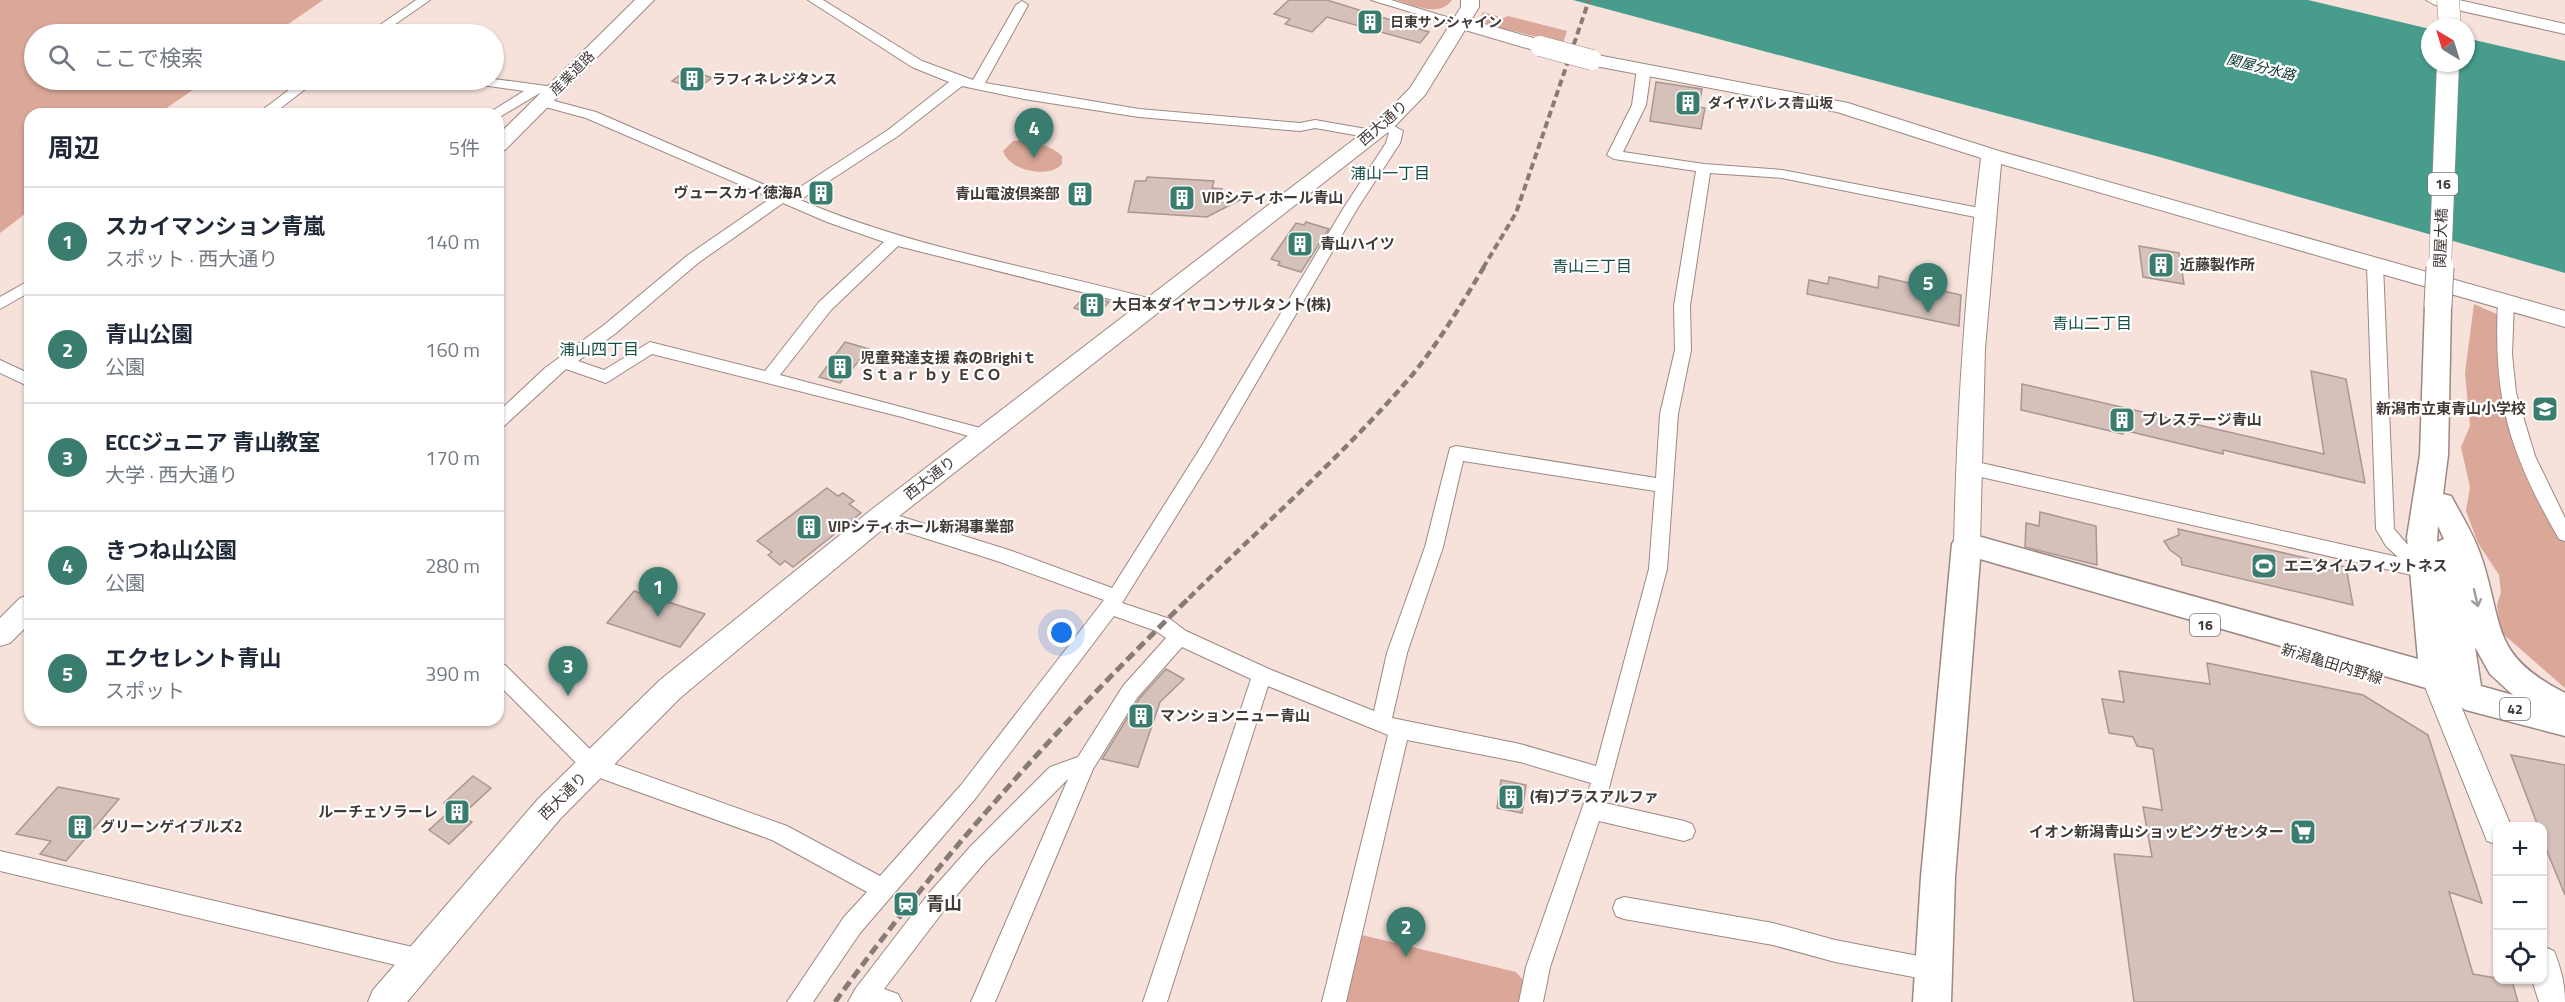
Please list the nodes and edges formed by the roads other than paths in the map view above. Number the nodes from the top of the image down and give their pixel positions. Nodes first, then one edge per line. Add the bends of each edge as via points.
1 (424, 0) edge
2 (645, 0) edge
3 (814, 0) edge
4 (1377, 0) edge
5 (2435, 0) edge
6 (2448, 0) edge
7 (1022, 5) dead end
8 (1467, 10) edge
9 (2449, 18) edge
10 (388, 24) edge
11 (2565, 28) edge
12 (1644, 69) junction
13 (2448, 72) edge
14 (959, 81) junction
15 (978, 83) junction
16 (504, 86) edge
17 (296, 90) edge
18 (545, 94) junction
19 (272, 108) edge
20 (504, 111) edge
21 (1378, 129) junction
22 (504, 139) edge
23 (1992, 155) junction
24 (1704, 168) junction
25 (786, 199) junction
26 (1984, 214) junction
27 (895, 240) junction
28 (2375, 265) junction
29 (24, 289) edge
30 (2506, 302) junction
31 (0, 304) edge
32 (1153, 305) junction
33 (2565, 319) edge
34 (564, 362) junction
35 (0, 366) edge
36 (24, 378) edge
37 (768, 379) junction
38 (504, 417) edge
39 (986, 435) junction
40 (2434, 455) junction
41 (1968, 467) junction
42 (1662, 486) junction
43 (2441, 504) junction
44 (880, 517) junction
45 (2565, 534) edge
46 (1967, 549) junction
47 (2424, 567) junction
48 (1113, 602) junction
49 (24, 612) edge
50 (0, 635) edge
51 (1179, 637) junction
52 (1262, 675) junction
53 (504, 677) edge
54 (2448, 690) junction
55 (2565, 708) edge
56 (2565, 722) edge
57 (1390, 726) junction
58 (1085, 764) junction
59 (593, 766) junction
60 (1603, 777) junction
61 (1591, 809) junction
62 (2493, 818) edge
63 (1684, 831) dead end
64 (0, 861) edge
65 (883, 889) junction
66 (1624, 908) dead end
67 (421, 960) junction
68 (1934, 970) junction
69 (2547, 976) edge
70 (862, 999) edge
71 (385, 1002) edge
72 (799, 1002) edge
73 (890, 1002) edge
74 (983, 1002) edge
75 (1155, 1002) edge
76 (1334, 1002) edge
77 (1531, 1002) edge
78 (1932, 1002) edge
79 (2556, 1002) edge

1 - 10 street
2 - 18 street, 産業道路
3 - 14 street via 917,64
4 - 8 street
5 - 11 street
6 - 9 main road, bridge
7 - 15 street
8 - 12 street, bridge via 1540,46
8 - 21 street, 西大通り via 1418,91
12 - 23 street via 1841,107
12 - 24 street via 1639,105 1614,155
13 - 40 main road, 関屋大橋 / 16, bridge
14 - 15 street
14 - 25 street via 893,133
15 - 21 street via 1024,95 1139,113 1299,127 1315,124
16 - 18 street
17 - 19 street
18 - 20 street
18 - 22 street, 産業道路
18 - 25 street
21 - 32 street, 西大通り
21 - 48 street via 1396,131 1393,143
23 - 26 street
23 - 28 street
24 - 26 street via 1782,174
24 - 42 street via 1682,306 1683,350 1669,414
25 - 27 street
25 - 34 street via 693,259
26 - 41 street
27 - 32 street
27 - 37 street via 825,306
28 - 30 street
28 - 47 street via 2385,529 2392,544
29 - 31 street
30 - 33 street
30 - 45 street via 2505,370 2517,430 2533,474
32 - 39 street, 西大通り
34 - 37 street via 606,377 650,348
34 - 38 street
35 - 36 street
37 - 39 street via 911,411
39 - 44 street, 西大通り
40 - 43 main road, 16
40 - 47 main road, 16 via 2422,537
41 - 46 street
41 - 47 street
42 - 57 street via 1456,453 1434,547 1397,653
42 - 60 street via 1658,569
43 - 54 main road, 16
43 -> 55 main road via 2466,558 2492,654 2512,676
44 - 48 street via 1002,555
44 - 59 street, 西大通り via 670,690
46 - 54 main road, 新潟亀田内野線 / 16
46 - 68 main road via 1938,877
47 - 54 main road, 16
48 - 51 street via 1163,625
48 - 65 street via 968,792
49 - 50 street
51 - 52 street
51 - 58 street via 1130,692
52 - 57 street
52 - 75 street
53 - 59 street
54 - 56 main road, 42
54 - 62 street
57 - 60 street via 1520,753
57 - 76 street
58 - 70 street via 1057,774 978,854 937,900
58 - 74 street
59 - 65 street via 779,833
59 - 67 street, 西大通り via 549,809
60 - 61 street
61 - 63 street
61 - 77 street via 1538,968
64 - 67 street
65 - 72 street via 852,925
66 - 68 street via 1773,934 1835,951
67 - 71 street, 西大通り
68 - 78 main road
69 - 79 street
70 - 73 street

